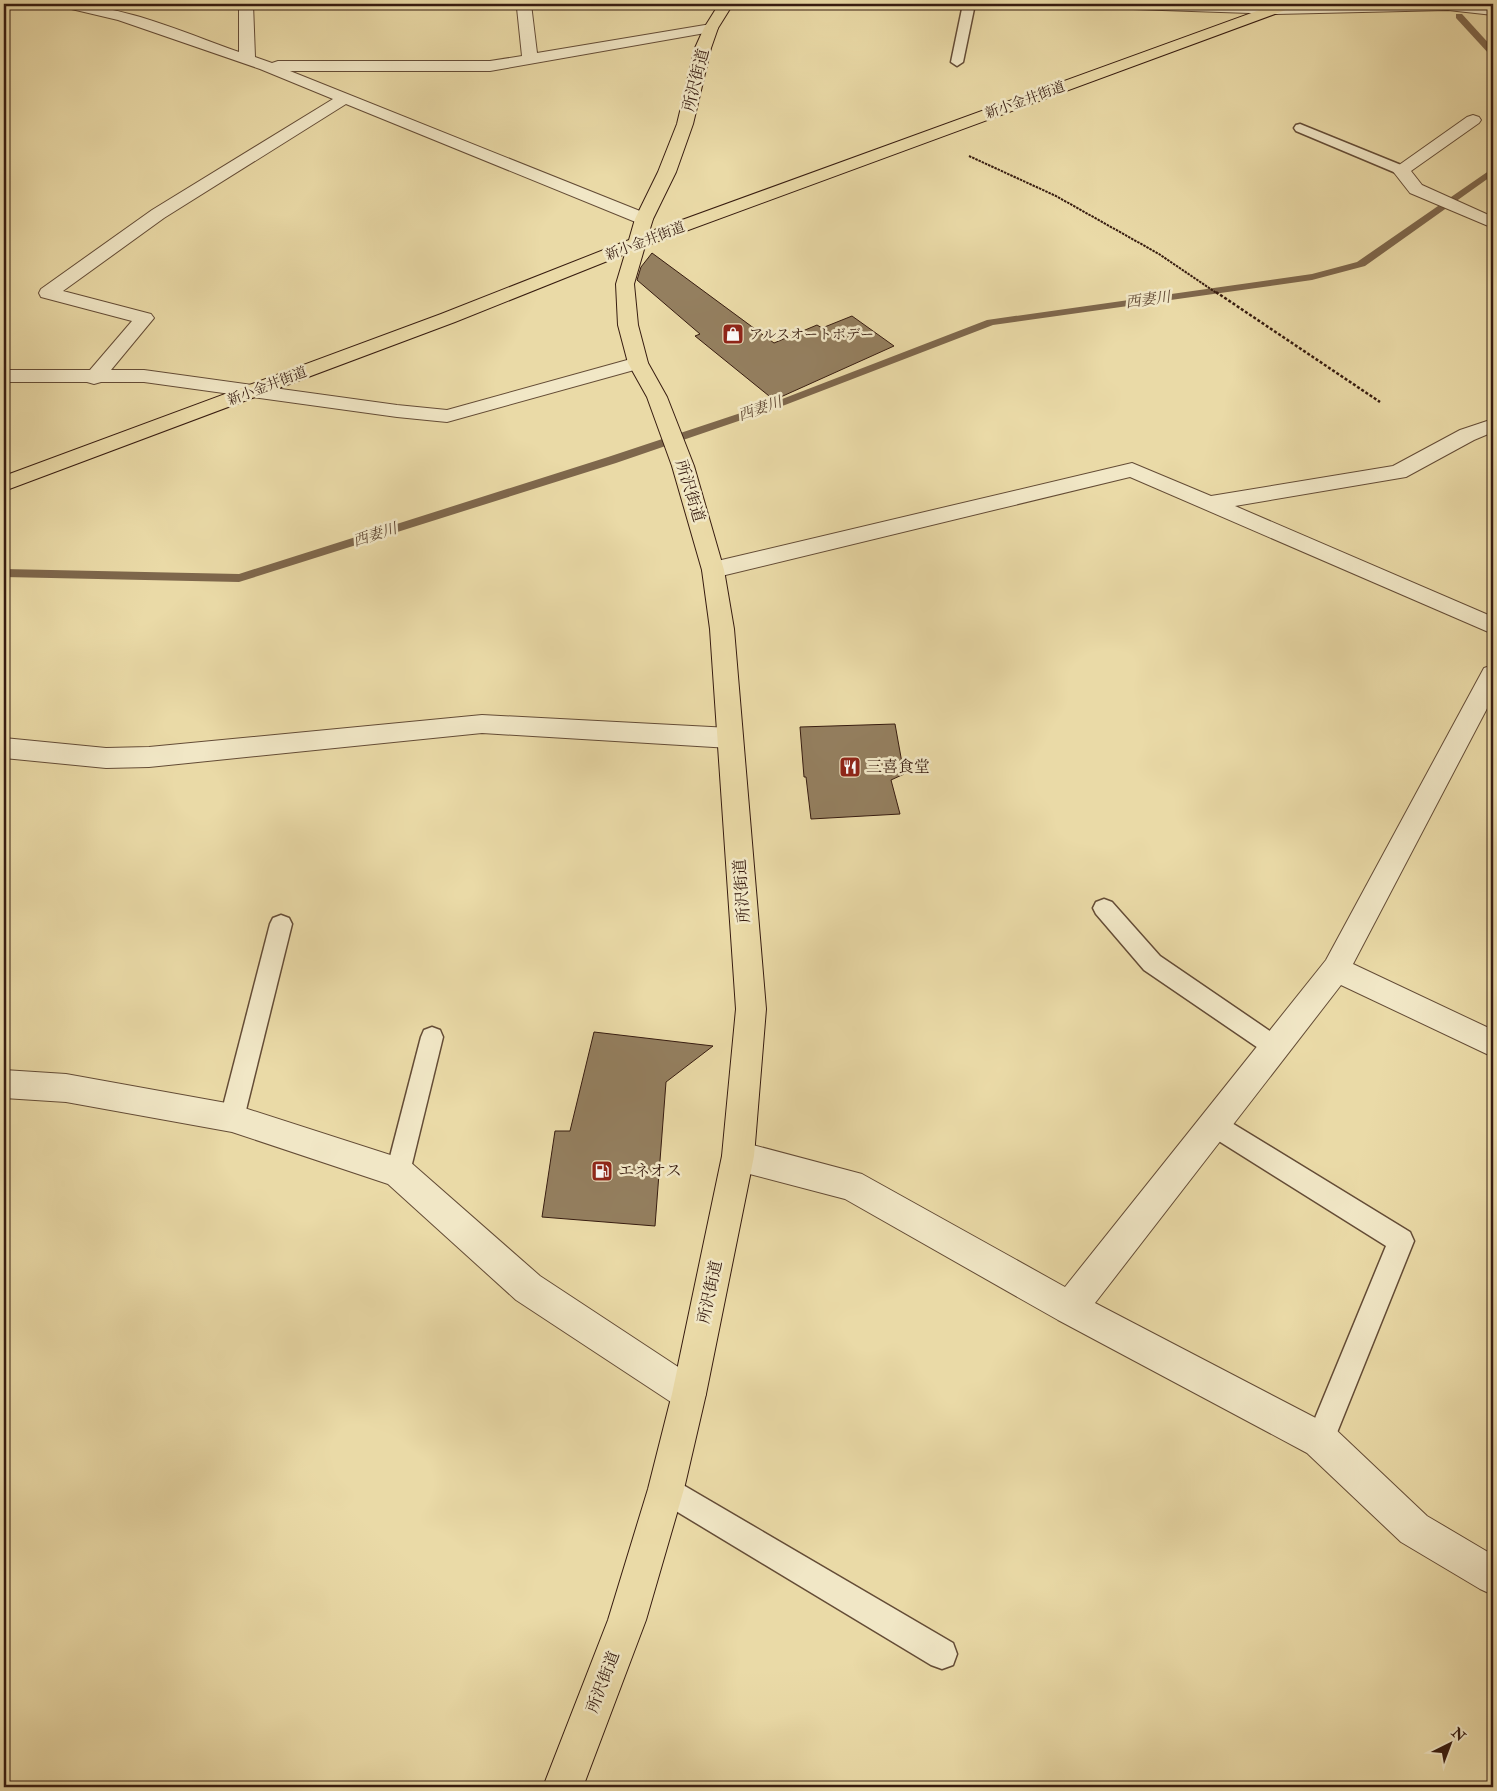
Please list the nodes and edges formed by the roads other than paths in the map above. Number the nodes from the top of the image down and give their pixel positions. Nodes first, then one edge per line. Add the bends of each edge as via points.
1 (68, 4) edge
2 (246, 4) edge
3 (488, 4) edge
4 (524, 4) edge
5 (726, 4) edge
6 (969, 4) edge
7 (1104, 4) edge
8 (1446, 5) edge
9 (1282, 7) edge
10 (1493, 11) edge
11 (711, 28) junction
12 (530, 59) junction
13 (247, 60) junction
14 (957, 62) dead end
15 (264, 66) junction
16 (344, 99) junction
17 (1473, 120) dead end
18 (1300, 128) dead end
19 (1401, 170) junction
20 (1493, 223) edge
21 (641, 231) junction
22 (638, 363) junction
23 (4, 376) edge
24 (94, 378) junction
25 (255, 391) junction
26 (1493, 425) edge
27 (4, 484) edge
28 (1210, 503) junction
29 (714, 570) junction
30 (1493, 626) edge
31 (1493, 674) edge
32 (730, 738) junction
33 (4, 748) edge
34 (1104, 908) dead end
35 (281, 924) dead end
36 (1336, 969) junction
37 (432, 1037) dead end
38 (1493, 1044) edge
39 (1274, 1047) junction
40 (4, 1084) edge
41 (232, 1118) junction
42 (1214, 1125) junction
43 (738, 1156) junction
44 (398, 1172) junction
45 (1070, 1308) junction
46 (689, 1394) junction
47 (1320, 1440) junction
48 (666, 1489) junction
49 (1493, 1576) edge
50 (942, 1654) dead end
51 (563, 1787) edge

1 - 13 street via 123,16
2 - 13 street
3 - 4 street
4 - 12 street
5 - 11 main road, 所沢街道
6 - 14 lane
7 - 9 street
8 - 9 street
8 - 10 street
9 - 21 main road, 新小金井街道 via 924,137
11 - 12 street
11 - 21 main road, 所沢街道 via 684,124
12 - 15 street via 490,66
13 - 15 street
15 - 16 street
16 - 21 street
16 - 24 street via 158,214 48,293 144,318
17 - 19 street
18 - 19 lane
19 - 20 street via 1416,189
21 - 22 main road, 所沢街道 via 625,284 628,325
21 - 25 main road, 新小金井街道 via 448,318
22 - 25 street via 447,416
22 - 29 main road, 所沢街道 via 657,397 683,466
23 - 24 street
24 - 25 street via 144,376
25 - 27 main road, 新小金井街道
26 - 28 street via 1467,435 1398,472
28 - 29 street via 1132,470
28 - 30 street
29 - 32 main road, 所沢街道
31 - 36 street
32 - 33 street via 482,724 149,757 106,758
32 - 43 main road, 所沢街道 via 751,1008
34 - 39 lane via 1152,963
35 - 41 lane
36 - 38 street
36 - 39 street
37 - 44 lane
39 - 42 street
40 - 41 street via 66,1088
41 - 44 street
42 - 45 street
42 - 47 lane via 1401,1241
43 - 45 street via 851,1185
43 - 46 main road, 所沢街道
44 - 46 street via 528,1288
45 - 47 street
46 - 48 main road, 所沢街道
47 - 49 street via 1414,1529
48 - 50 lane
48 - 51 main road, 所沢街道 via 627,1620

